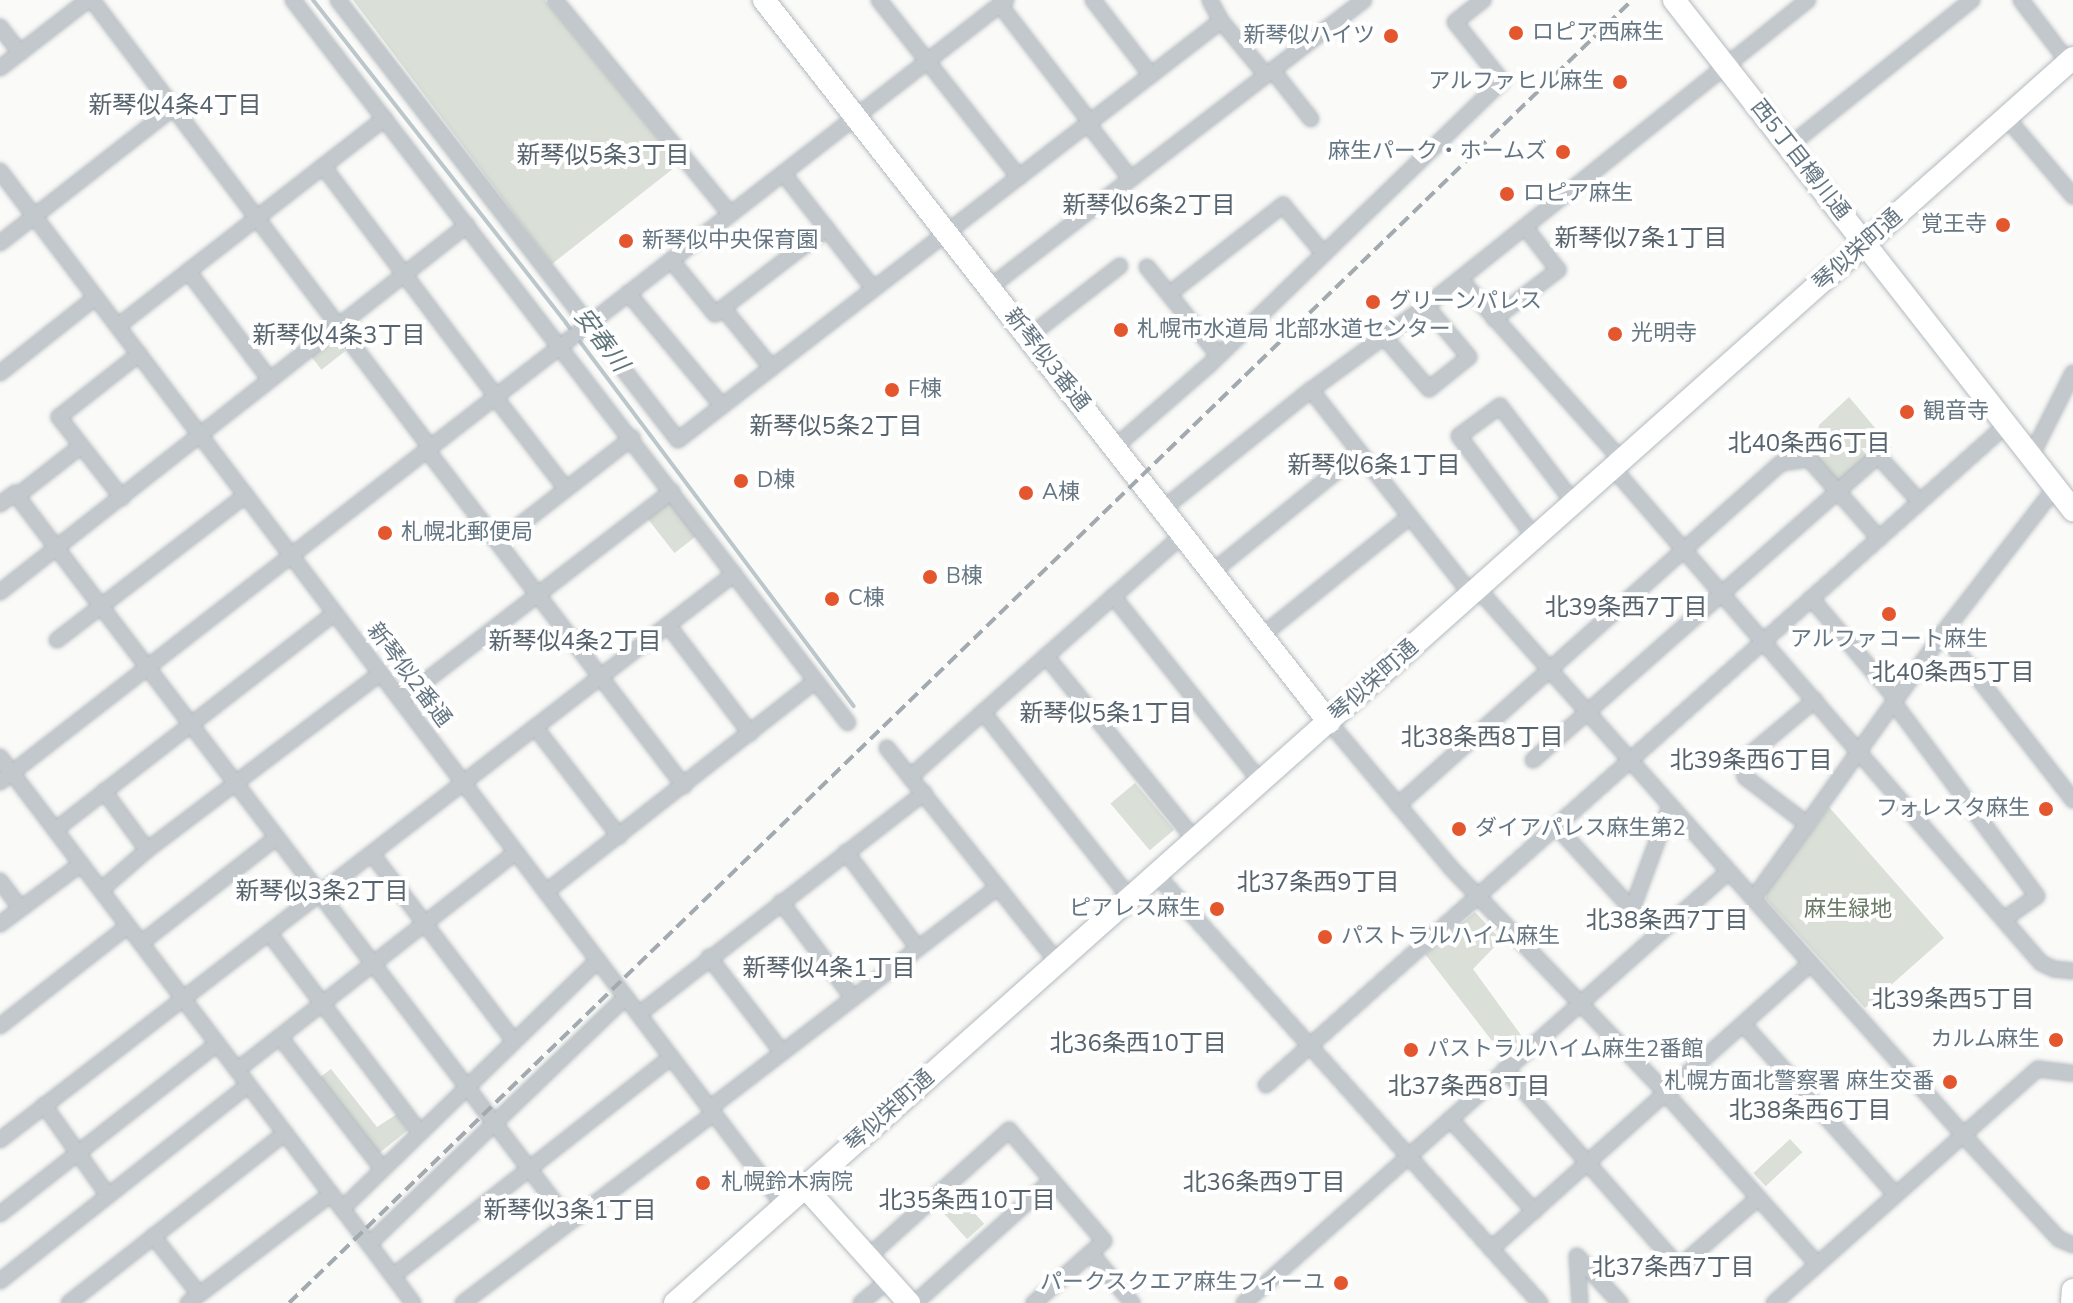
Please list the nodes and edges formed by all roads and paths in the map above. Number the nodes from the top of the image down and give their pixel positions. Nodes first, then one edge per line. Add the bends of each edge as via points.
1 (88, 0) edge
2 (293, 0) edge
3 (338, 0) edge
4 (555, 0) edge
5 (879, 0) edge
6 (1093, 0) edge
7 (1210, 0) edge
8 (1364, 0) edge
9 (1483, 0) edge
10 (1674, 0) edge
11 (1808, 0) edge
12 (1972, 0) edge
13 (2021, 0) edge
14 (766, 1) edge
15 (997, 4) edge
16 (1221, 21) junction
17 (0, 27) edge
18 (20, 53) junction
19 (2071, 60) edge
20 (927, 61) junction
21 (1725, 65) junction
22 (0, 68) edge
23 (1269, 73) junction
24 (1151, 75) junction
25 (173, 108) junction
26 (856, 116) junction
27 (2006, 117) junction
28 (385, 118) junction
29 (1311, 119) dead end
30 (1089, 123) junction
31 (1789, 146) junction
32 (323, 166) junction
33 (0, 171) edge
34 (783, 173) junction
35 (1019, 177) junction
36 (1130, 178) junction
37 (2073, 196) edge
38 (730, 214) junction
39 (35, 217) junction
40 (257, 218) junction
41 (467, 225) junction
42 (1525, 227) junction
43 (827, 228) junction
44 (947, 233) junction
45 (0, 243) edge
46 (1864, 243) junction
47 (1323, 253) junction
48 (671, 260) junction
49 (1120, 266) dead end
50 (1147, 267) dead end
51 (188, 271) junction
52 (403, 276) junction
53 (1460, 279) junction
54 (990, 287) junction
55 (873, 288) junction
56 (628, 293) junction
57 (1169, 294) junction
58 (96, 297) junction
59 (1426, 306) junction
60 (723, 308) junction
61 (1494, 319) junction
62 (118, 326) junction
63 (586, 326) junction
64 (337, 328) junction
65 (1028, 337) junction
66 (1385, 338) junction
67 (564, 343) junction
68 (139, 354) junction
69 (1218, 355) junction
70 (771, 367) junction
71 (0, 373) edge
72 (2073, 373) edge
73 (270, 380) junction
74 (1311, 390) junction
75 (496, 396) junction
76 (722, 406) junction
77 (2006, 425) junction
78 (201, 436) junction
79 (632, 438) junction
80 (81, 446) junction
81 (1115, 447) junction
82 (429, 448) junction
83 (1359, 453) junction
84 (2031, 456) junction
85 (1618, 464) junction
86 (2056, 487) junction
87 (566, 489) junction
88 (672, 491) junction
89 (1837, 491) junction
90 (246, 495) junction
91 (17, 496) junction
92 (122, 498) junction
93 (1919, 501) junction
94 (1574, 503) junction
95 (0, 504) edge
96 (1164, 508) junction
97 (2073, 510) edge
98 (1409, 517) junction
99 (1183, 535) junction
100 (1535, 538) junction
101 (1879, 538) junction
102 (498, 542) junction
103 (58, 547) junction
104 (1685, 550) junction
105 (291, 555) junction
106 (1211, 573) junction
107 (734, 574) junction
108 (0, 592) edge
109 (1474, 592) junction
110 (1722, 593) junction
111 (538, 594) junction
112 (1113, 596) junction
113 (1811, 598) junction
114 (103, 606) junction
115 (335, 613) junction
116 (668, 625) junction
117 (1943, 633) junction
118 (1260, 637) junction
119 (57, 640) dead end
120 (1764, 641) junction
121 (1046, 656) junction
122 (148, 667) junction
123 (1549, 669) junction
124 (381, 673) junction
125 (601, 677) junction
126 (815, 681) junction
127 (401, 700) junction
128 (1815, 700) junction
129 (1895, 701) junction
130 (983, 712) junction
131 (1587, 712) junction
132 (1329, 722) junction
133 (848, 723) dead end
134 (193, 724) junction
135 (535, 727) junction
136 (750, 733) junction
137 (887, 748) dead end
138 (1859, 751) junction
139 (0, 757) edge
140 (1533, 760) dead end
141 (1631, 761) junction
142 (910, 777) junction
143 (6, 778) edge
144 (1261, 782) junction
145 (237, 783) junction
146 (464, 784) junction
147 (684, 786) junction
148 (104, 791) junction
149 (924, 793) junction
150 (2073, 800) edge
151 (1398, 805) junction
152 (1670, 806) junction
153 (1807, 824) junction
154 (1557, 827) junction
155 (55, 830) junction
156 (619, 836) junction
157 (277, 837) junction
158 (1195, 840) junction
159 (147, 850) junction
160 (516, 852) junction
161 (846, 852) junction
162 (372, 854) junction
163 (81, 864) junction
164 (1728, 872) junction
165 (1156, 874) junction
166 (0, 881) edge
167 (998, 887) junction
168 (101, 890) junction
169 (546, 892) junction
170 (320, 894) junction
171 (1478, 896) junction
172 (1130, 898) junction
173 (1753, 899) junction
174 (781, 902) junction
175 (20, 908) junction
176 (2004, 919) junction
177 (425, 923) junction
178 (0, 924) edge
179 (128, 926) junction
180 (269, 933) junction
181 (141, 943) junction
182 (917, 947) junction
183 (709, 957) junction
184 (598, 960) junction
185 (373, 963) junction
186 (1058, 963) junction
187 (1810, 964) junction
188 (2073, 971) edge
189 (626, 997) junction
190 (852, 997) junction
191 (183, 999) junction
192 (323, 1004) junction
193 (1580, 1004) junction
194 (639, 1014) junction
195 (1743, 1024) junction
196 (0, 1026) edge
197 (280, 1037) junction
198 (513, 1040) junction
199 (217, 1044) junction
200 (1310, 1046) junction
201 (781, 1051) junction
202 (671, 1057) junction
203 (1505, 1069) junction
204 (237, 1070) junction
205 (2073, 1073) edge
206 (248, 1085) junction
207 (466, 1085) junction
208 (1266, 1085) dead end
209 (1665, 1093) junction
210 (44, 1105) junction
211 (712, 1111) junction
212 (1450, 1119) junction
213 (495, 1123) junction
214 (419, 1131) junction
215 (285, 1133) junction
216 (1961, 1133) junction
217 (0, 1140) edge
218 (77, 1152) junction
219 (1408, 1156) junction
220 (1588, 1162) junction
221 (381, 1167) junction
222 (528, 1167) junction
223 (1052, 1180) junction
224 (805, 1187) junction
225 (1894, 1193) junction
226 (107, 1194) junction
227 (331, 1194) junction
228 (1758, 1198) junction
229 (784, 1206) junction
230 (342, 1209) junction
231 (1534, 1211) junction
232 (0, 1214) edge
233 (569, 1221) junction
234 (153, 1236) junction
235 (369, 1244) junction
236 (2073, 1245) edge
237 (1491, 1249) junction
238 (1091, 1253) junction
239 (868, 1257) junction
240 (1816, 1263) junction
241 (393, 1276) junction
242 (888, 1280) junction
243 (0, 1281) edge
244 (2073, 1290) edge
245 (193, 1299) edge
246 (69, 1303) edge
247 (413, 1303) edge
248 (463, 1303) edge
249 (675, 1303) edge
250 (861, 1303) edge
251 (909, 1303) edge
252 (915, 1303) edge
253 (1034, 1303) edge
254 (1132, 1303) edge
255 (1244, 1303) edge
256 (1540, 1303) edge
257 (1580, 1303) edge
258 (1620, 1303) edge
259 (1774, 1303) edge
260 (2072, 1303) edge

1 - 18 street
1 - 25 street
2 - 28 street
3 - 63 street
4 - 38 street
5 - 20 street
6 - 24 street
7 - 16 street
8 - 23 street
9 - 47 street via 1455,22 1502,81
10 - 21 main road, 西5丁目樽川通
11 - 21 street
12 - 31 street
13 - 19 street
14 - 26 main road, 新琴似3番通
15 - 20 street
15 - 30 street
16 - 23 street
16 - 24 street
17 - 18 street
18 - 22 street
19 - 27 main road, 琴似栄町通
20 - 26 street
20 - 35 street
21 - 31 main road, 西5丁目樽川通
21 - 42 street
23 - 29 street
23 - 36 street
24 - 30 street
25 - 39 street
25 - 40 street
26 - 34 street
26 - 44 main road, 新琴似3番通
27 - 37 street
27 - 46 main road, 琴似栄町通
28 - 32 street
28 - 41 street
30 - 35 street
30 - 36 street
31 - 46 main road, 西5丁目樽川通
32 - 40 street
32 - 52 street
33 - 39 street, 新琴似2番通
34 - 38 street
34 - 43 street
35 - 44 street
36 - 54 street
38 - 48 street
39 - 45 street
39 - 58 street, 新琴似2番通
40 - 51 street
40 - 64 street
41 - 52 street
41 - 67 street
42 - 53 street
42 - 61 street via 1558,270
43 - 55 street
43 - 60 street
44 - 54 main road, 新琴似3番通
44 - 55 street
46 - 77 main road, 西5丁目樽川通
46 - 85 main road, 琴似栄町通
47 - 57 street via 1283,205
47 - 69 street
48 - 56 street
48 - 60 street via 715,314
49 - 65 street
50 - 57 street
51 - 62 street
51 - 73 street
52 - 64 street
52 - 75 street
53 - 59 street
53 - 61 street
54 - 65 main road, 新琴似3番通
55 - 70 street
56 - 63 street
56 - 76 street
57 - 69 street
58 - 62 street, 新琴似2番通
58 - 71 street
59 - 66 street
59 - 66 street via 1469,357 1429,389
60 - 70 street
61 - 85 street
62 - 68 street, 新琴似2番通
63 - 67 street
63 - 76 street via 678,440
64 - 73 street
64 - 82 street
65 - 81 main road, 新琴似3番通
66 - 74 street
67 - 75 street
67 - 79 street
68 - 78 street, 新琴似2番通
68 - 80 street via 59,417
69 - 81 street
70 - 76 street
72 - 84 street
73 - 78 street
74 - 83 street
74 - 96 street
75 - 82 street
75 - 87 street
77 - 84 main road, 西5丁目樽川通
77 - 93 street
78 - 90 street, 新琴似2番通
78 - 92 street
79 - 87 street
79 - 88 street
80 - 91 street
80 - 92 street
81 - 96 main road, 新琴似3番通
82 - 102 street
82 - 105 street
83 - 98 street
83 - 106 street
84 - 86 main road, 西5丁目樽川通
85 - 94 main road, 琴似栄町通
85 - 104 street
86 - 97 main road, 西5丁目樽川通
86 - 117 street
87 - 102 street
88 - 107 street
88 - 111 street
89 - 93 street via 1878,456
89 - 101 street
89 - 104 street via 1809,459 1781,463
89 - 110 street
90 - 105 street, 新琴似2番通
90 - 114 street
91 - 95 street
91 - 103 street
92 - 103 street
93 - 101 street
94 - 100 main road, 琴似栄町通
94 - 100 street via 1500,406 1459,436
96 - 99 main road, 新琴似3番通
98 - 109 street
98 - 118 street
99 - 106 main road, 新琴似3番通
99 - 112 street
100 - 109 main road, 琴似栄町通
101 - 113 street
102 - 111 street
103 - 108 street
103 - 114 street
104 - 110 street
104 - 123 street
105 - 115 street, 新琴似2番通
105 - 122 street
106 - 118 main road, 新琴似3番通
107 - 116 street
107 - 126 street
109 - 123 street
109 - 132 main road, 琴似栄町通
110 - 120 street
110 - 131 street
111 - 125 street
111 - 127 street
112 - 121 street
112 - 144 street
113 - 120 street
113 - 129 street
114 - 119 street
114 - 122 street
115 - 124 street, 新琴似2番通
115 - 134 street
116 - 125 street
116 - 136 street
117 - 129 street
117 - 150 street
118 - 132 main road, 新琴似3番通
120 - 128 street
120 - 141 street
121 - 130 street
121 - 158 street
122 - 134 street
122 - 143 street
123 - 131 street
123 - 151 street
124 - 127 street, 新琴似2番通
124 - 145 street
125 - 135 street
125 - 147 street
126 - 133 street
126 - 136 street
127 - 146 street, 新琴似2番通
128 - 138 street
128 - 153 street via 1742,761 1745,777
129 - 138 street
129 - 176 street via 2037,896
130 - 142 street
130 - 172 street
131 - 140 street
131 - 141 street
132 - 144 main road, 琴似栄町通
132 - 151 street
134 - 145 street
134 - 148 street
135 - 146 street
135 - 156 street
136 - 147 street
137 - 142 street
138 - 153 street
138 - 176 street
139 - 143 street
141 - 152 street
141 - 154 street
142 - 149 street
143 - 155 street
144 - 158 main road, 琴似栄町通
145 - 157 street
145 - 159 street
146 - 160 street, 新琴似2番通
146 - 162 street
147 - 156 street
148 - 155 street
148 - 159 street
149 - 161 street
149 - 167 street
151 - 171 street
152 - 154 street via 1632,909
152 - 164 street
153 - 173 street
154 - 171 street
155 - 163 street
156 - 169 street
157 - 170 street
157 - 181 street
158 - 165 main road, 琴似栄町通
159 - 168 street
160 - 169 street, 新琴似2番通
160 - 177 street
161 - 174 street
161 - 182 street
162 - 170 street
162 - 177 street
163 - 168 street
163 - 175 street
164 - 173 street
164 - 193 street
165 - 172 main road, 琴似栄町通
165 - 200 street
166 - 175 street
167 - 182 street
167 - 186 street
168 - 179 street
169 - 184 street, 新琴似2番通
170 - 180 street
170 - 185 street
171 - 193 street
171 - 200 street
172 - 186 main road, 琴似栄町通
173 - 187 street
174 - 183 street
174 - 190 street
175 - 178 street
176 - 188 street via 2041,963
177 - 185 street
177 - 198 street
179 - 181 street
179 - 196 street
180 - 191 street
180 - 192 street
181 - 191 street
182 - 190 street
183 - 194 street
183 - 201 street
184 - 189 street, 新琴似2番通
184 - 198 street
185 - 192 street
185 - 207 street
186 - 224 main road, 琴似栄町通
187 - 195 street
187 - 216 street
189 - 194 street, 新琴似2番通
189 - 213 street
190 - 201 street
191 - 199 street
191 - 210 street
192 - 197 street
192 - 214 street
193 - 203 street
193 - 209 street
194 - 202 street, 新琴似2番通
195 - 209 street
195 - 225 street
197 - 204 street
197 - 221 street
198 - 207 street
199 - 204 street
199 - 218 street
200 - 208 street
200 - 219 street
201 - 211 street
202 - 211 street, 新琴似2番通
202 - 222 street
203 - 212 street
203 - 220 street
204 - 206 street
205 - 216 street via 2038,1069
206 - 215 street
206 - 226 street
207 - 213 street
207 - 214 street
209 - 220 street
209 - 228 street
210 - 217 street
210 - 218 street
211 - 229 street, 新琴似2番通
211 - 233 street
212 - 219 street
212 - 231 street
213 - 222 street
213 - 235 street
214 - 221 street
215 - 227 street
215 - 234 street
216 - 225 street
216 - 236 street via 2059,1239
218 - 226 street
218 - 232 street
219 - 237 street
219 - 255 street
220 - 228 street via 1679,1267
220 - 231 street
221 - 230 street
222 - 233 street
222 - 241 street
223 - 238 street via 1104,1241
223 - 239 street via 1009,1130
223 - 252 street
224 - 229 main road, 琴似栄町通
224 - 239 main road
225 - 240 street
226 - 243 street
227 - 230 street
227 - 245 street
228 - 240 street
229 - 249 main road, 琴似栄町通
230 - 235 street
231 - 237 street
233 - 248 street
234 - 245 street
234 - 246 street
235 - 241 street
237 - 256 street
238 - 253 street
238 - 254 street
239 - 242 main road
240 - 259 street
241 - 247 street
242 - 250 street
242 - 251 main road
244 - 260 main road
257 - 258 street via 1577,1256

